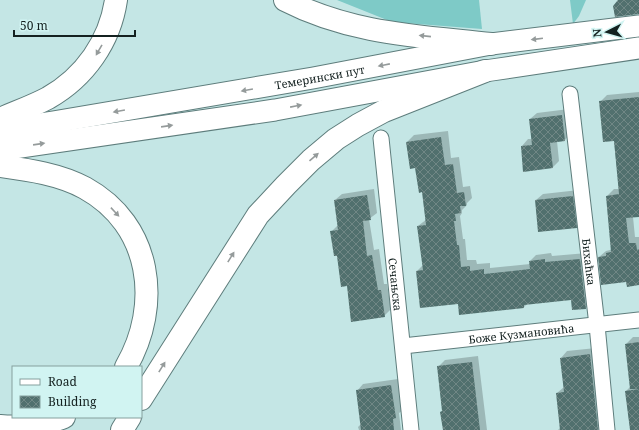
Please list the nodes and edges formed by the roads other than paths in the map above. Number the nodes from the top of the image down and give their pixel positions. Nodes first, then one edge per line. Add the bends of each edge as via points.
1 (116, 0) edge
2 (285, 0) edge
3 (639, 26) edge
4 (491, 44) junction
5 (639, 48) edge
6 (485, 70) junction
7 (570, 94) dead end
8 (0, 119) edge
9 (0, 130) edge
10 (381, 138) dead end
11 (0, 150) edge
12 (0, 166) edge
13 (639, 320) edge
14 (597, 324) junction
15 (403, 346) junction
16 (126, 366) edge
17 (142, 398) edge
18 (61, 418) edge
19 (129, 418) edge
20 (0, 426) edge
21 (122, 430) edge
22 (411, 430) edge
23 (607, 430) edge

1 -> 8 main road via 103,42 75,78 49,97
4 -> 2 main road via 372,30 324,17
3 -> 4 main road, Темерински пут
4 -> 9 main road, Темерински пут via 313,78
5 - 6 main road
11 -> 6 main road via 275,110
17 -> 6 main road via 258,214 311,160 336,139 384,111
7 - 14 street, Бихаћка
10 - 15 street, Сечањска
12 -> 16 main road via 39,172 85,188 104,201 127,228 144,267 147,295 142,332
13 - 14 street, Боже Кузмановића
14 - 15 street, Боже Кузмановића
14 - 23 street, Бихаћка
15 - 22 street, Сечањска
18 - 20 main road via 34,425
19 - 21 main road

